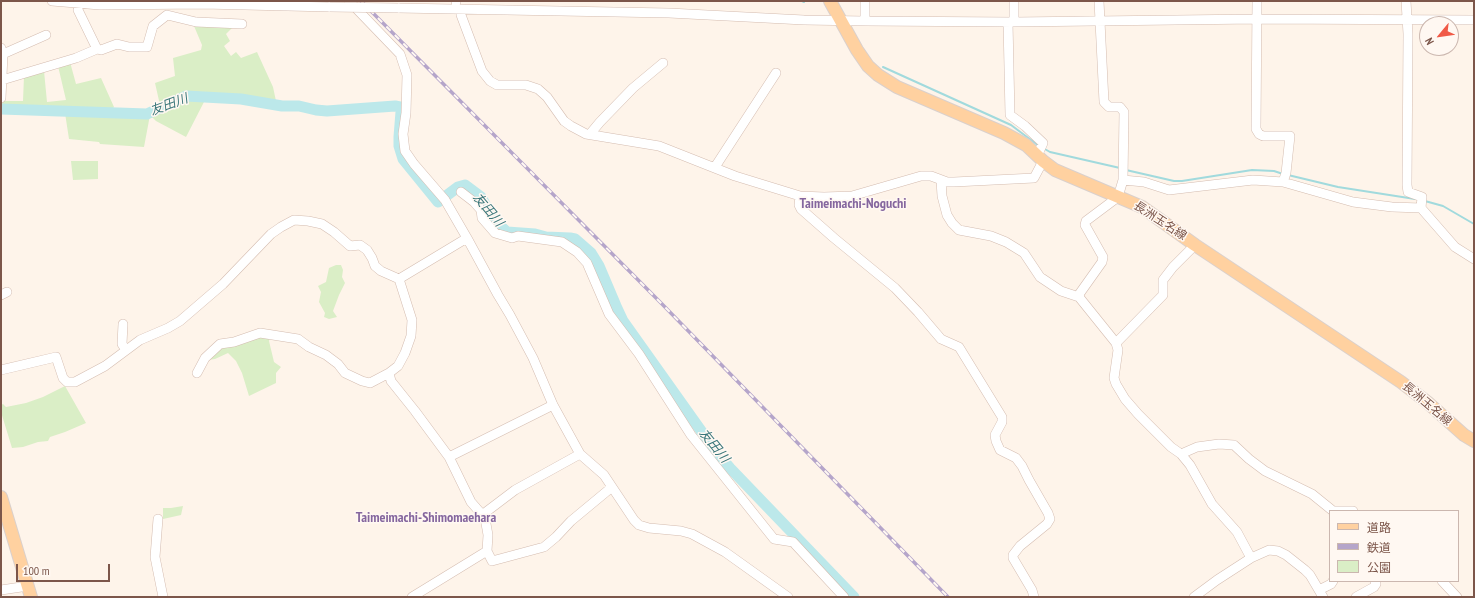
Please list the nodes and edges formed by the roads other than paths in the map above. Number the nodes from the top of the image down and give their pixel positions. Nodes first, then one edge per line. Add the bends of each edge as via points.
1 (52, 1) edge
2 (349, 1) edge
3 (830, 1) edge
4 (865, 1) edge
5 (1014, 1) edge
6 (1098, 1) edge
7 (1257, 1) edge
8 (1406, 1) edge
9 (196, 3) edge
10 (78, 10) dead end
11 (461, 15) dead end
12 (1258, 19) junction
13 (840, 20) junction
14 (1406, 20) junction
15 (1474, 20) edge
16 (866, 21) junction
17 (196, 22) junction
18 (1011, 22) junction
19 (1099, 22) junction
20 (242, 24) dead end
21 (46, 35) dead end
22 (97, 49) junction
23 (2, 51) edge
24 (663, 63) dead end
25 (776, 73) dead end
26 (2, 80) junction
27 (1, 98) edge
28 (590, 134) junction
29 (1040, 153) junction
30 (715, 167) junction
31 (1284, 177) junction
32 (941, 180) junction
33 (1123, 180) junction
34 (461, 192) dead end
35 (800, 196) junction
36 (1118, 197) junction
37 (1422, 203) junction
38 (467, 238) junction
39 (1195, 245) junction
40 (1474, 259) edge
41 (399, 279) junction
42 (1079, 297) junction
43 (123, 324) dead end
44 (1116, 343) junction
45 (126, 350) junction
46 (1, 370) edge
47 (197, 373) dead end
48 (389, 373) junction
49 (553, 405) junction
50 (1474, 441) edge
51 (580, 454) junction
52 (1181, 454) junction
53 (449, 457) junction
54 (612, 487) junction
55 (1, 497) edge
56 (1332, 510) edge
57 (482, 515) junction
58 (158, 518) dead end
59 (487, 550) junction
60 (1251, 558) junction
61 (1332, 582) edge
62 (1375, 582) edge
63 (1443, 582) edge
64 (1, 590) edge
65 (30, 592) edge
66 (1321, 594) edge
67 (163, 597) edge
68 (412, 597) edge
69 (788, 597) edge
70 (844, 597) edge
71 (1034, 597) edge
72 (1194, 597) edge
73 (1356, 597) edge
74 (1457, 597) edge

1 - 9 street via 100,5
2 - 38 street via 400,54 407,75 403,134 405,151 444,199
3 - 13 main road, 長洲玉名線
4 - 16 street
5 - 18 street
6 - 19 street
7 - 12 street
8 - 14 street
9 - 13 street, bridge via 662,13
9 - 17 street
10 - 22 street
11 - 28 street via 482,71 490,81 497,85 526,85 538,89 564,121
12 - 14 street
12 - 19 street
12 - 31 street via 1256,129 1263,136 1290,136
13 - 16 street
13 - 29 main road, 長洲玉名線 via 868,66 878,75 897,87 1004,133
14 - 15 street
14 - 37 street via 1407,185 1408,192
16 - 18 street
17 - 20 street
17 - 22 street via 167,15 153,26 147,48 116,44
18 - 19 street
18 - 29 street via 1010,115 1043,143
19 - 33 street via 1104,102 1108,107 1120,107 1124,112
21 - 23 street
22 - 26 street via 76,58
23 - 26 street
24 - 28 street via 634,88
25 - 30 street
26 - 27 street
28 - 30 street via 659,146
29 - 32 street via 1034,178 954,182
29 - 36 main road, 長洲玉名線 via 1055,170
30 - 35 street via 735,176
31 - 33 street via 1169,190 1144,182
31 - 37 street via 1354,202 1392,207
32 - 35 street via 921,176 844,197
32 - 42 street via 947,215 959,230 991,236 1006,242 1024,253 1040,278 1061,291
33 - 36 street
34 - 70 street via 474,202 482,218 495,233 512,238 518,236 562,242 577,252 587,263 610,314 691,435 774,539 793,542
35 - 71 street via 798,205 801,209 895,288 941,339 959,347 1002,417 995,435 1000,450 1016,458 1022,466 1050,519 1013,555
36 - 39 main road, 長洲玉名線 via 1142,207
36 - 42 street via 1086,221 1085,225 1103,257
37 - 40 street via 1455,247
38 - 41 street
38 - 49 street via 533,358
39 - 44 street via 1162,280 1164,295
39 - 50 main road, 長洲玉名線 via 1401,382
41 - 45 street via 375,266 367,250 360,245 350,246 322,224 294,220 271,234 223,284 180,321 140,340
41 - 48 street via 412,320 412,336 398,366
42 - 44 street
43 - 45 street via 122,344
44 - 52 street via 1116,384 1138,414
45 - 46 street via 105,366 75,382 67,382 63,378 56,356
47 - 48 street via 205,358 220,344 234,342 260,332 298,339 326,355 345,373 362,381 370,383
48 - 53 street via 391,381
49 - 51 street
49 - 53 street
51 - 54 street via 604,475
51 - 57 street via 515,490
52 - 56 street via 1197,447 1234,445 1265,471 1312,494
52 - 60 street via 1212,504 1237,532
53 - 57 street via 471,502
54 - 59 street via 544,547 492,561
54 - 69 street via 639,525 681,531 697,537 725,552
55 - 65 main road
57 - 59 street via 485,518 488,535
58 - 67 street via 155,557
59 - 68 street
60 - 66 street via 1269,550 1282,553 1310,575
60 - 72 street
61 - 66 street
62 - 73 street via 1374,587
63 - 74 street
64 - 65 street

